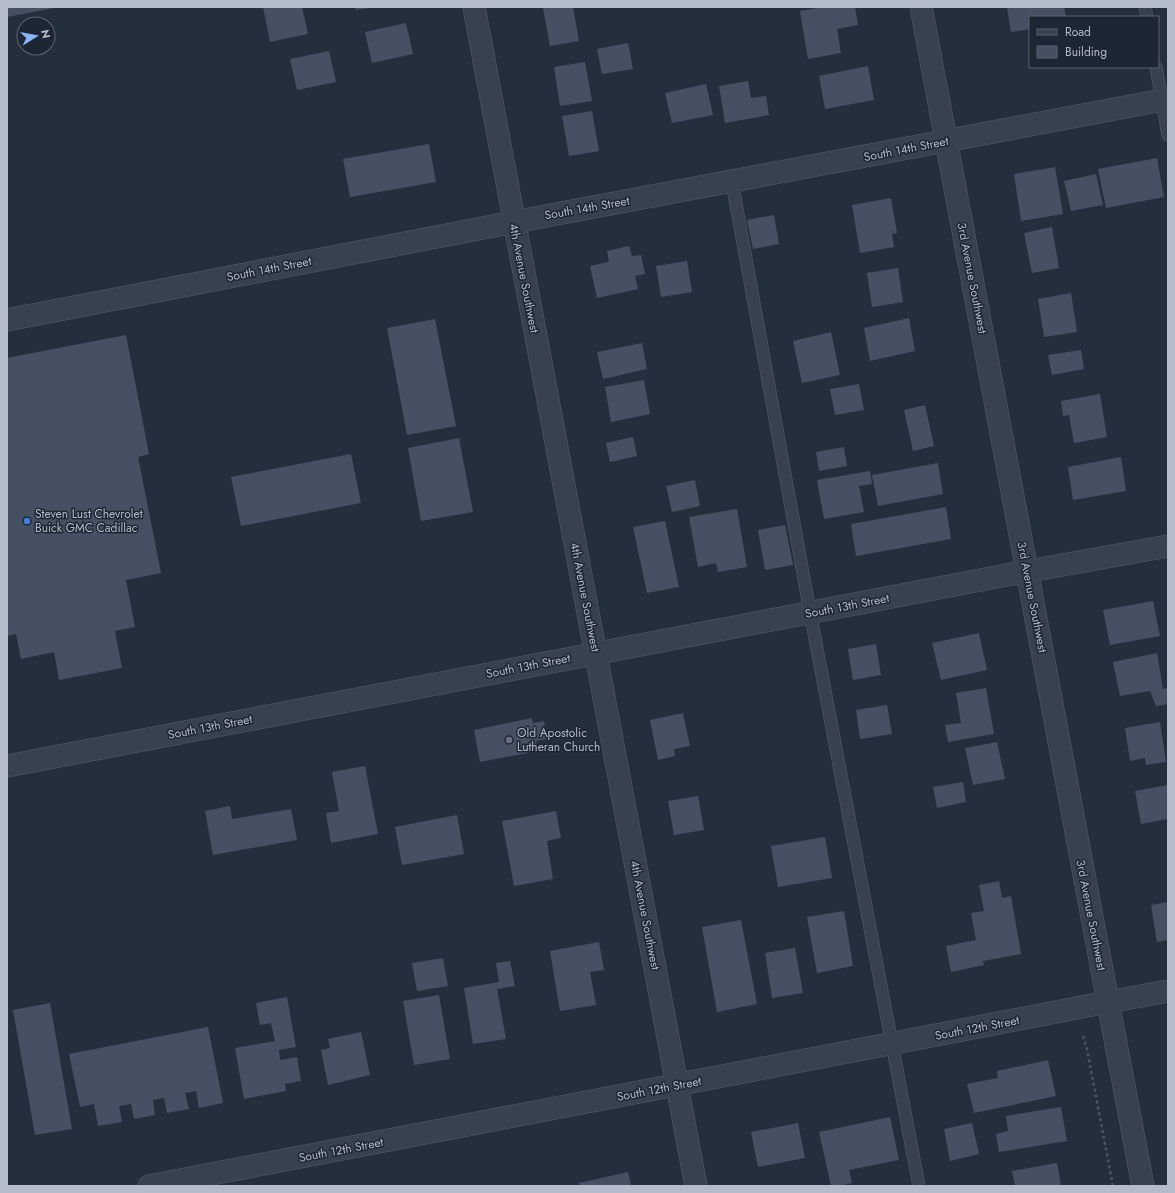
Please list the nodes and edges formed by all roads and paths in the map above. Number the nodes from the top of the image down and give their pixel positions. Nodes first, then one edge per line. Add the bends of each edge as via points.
1 (474, 7) edge
2 (921, 7) edge
3 (1156, 68) edge
4 (1165, 100) edge
5 (1168, 135) edge
6 (946, 141) junction
7 (732, 182) junction
8 (514, 222) junction
9 (7, 320) edge
10 (1168, 546) edge
11 (1027, 571) junction
12 (810, 612) junction
13 (595, 654) junction
14 (7, 766) edge
15 (1168, 991) edge
16 (1108, 1002) junction
17 (1083, 1036) dead end
18 (892, 1044) junction
19 (677, 1085) junction
20 (149, 1186) edge
21 (696, 1186) edge
22 (919, 1186) edge
23 (1113, 1186) edge
24 (1143, 1186) edge

1 - 8 street, 4th Avenue Southwest
2 - 6 street, 3rd Avenue Southwest
3 - 4 lane
4 - 5 lane
4 - 6 street, South 14th Street
6 - 7 street, South 14th Street
6 - 11 street, 3rd Avenue Southwest
7 - 8 street, South 14th Street
7 - 12 lane
8 - 9 street, South 14th Street
8 - 13 street, 4th Avenue Southwest
10 - 11 street, South 13th Street
11 - 12 street, South 13th Street
11 - 16 street, 3rd Avenue Southwest
12 - 13 street, South 13th Street
12 - 18 lane
13 - 14 street, South 13th Street
13 - 19 street, 4th Avenue Southwest
15 - 16 street, South 12th Street
16 - 18 street, South 12th Street
16 - 24 street, 3rd Avenue Southwest
17 - 23 path
18 - 19 street, South 12th Street
18 - 22 lane
19 - 20 street, South 12th Street
19 - 21 street, 4th Avenue Southwest

